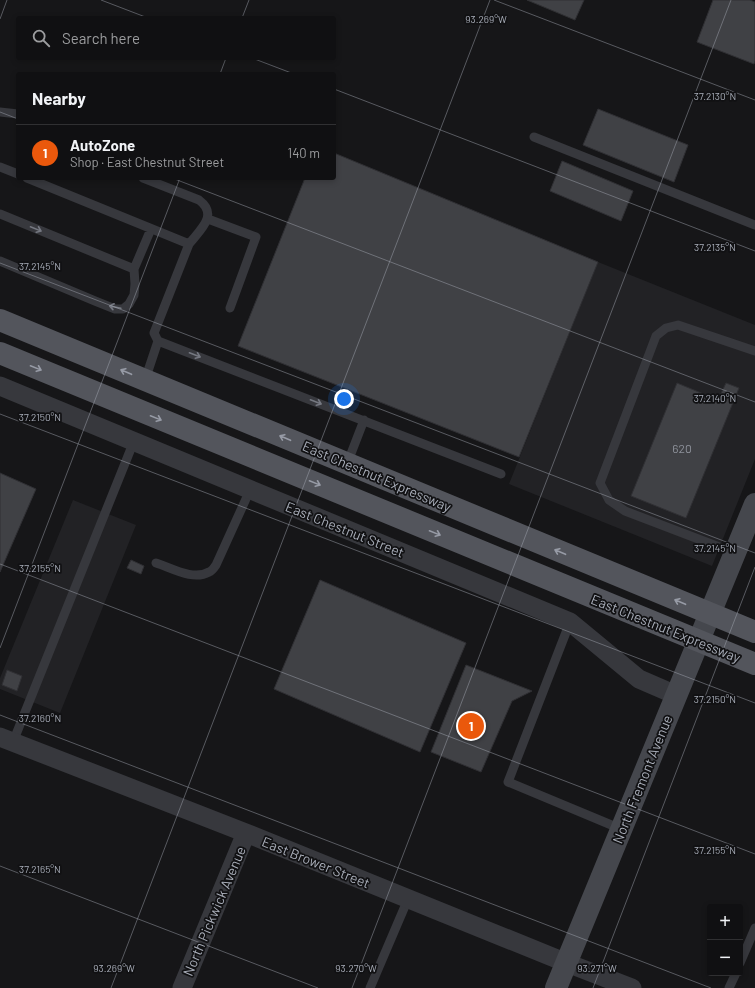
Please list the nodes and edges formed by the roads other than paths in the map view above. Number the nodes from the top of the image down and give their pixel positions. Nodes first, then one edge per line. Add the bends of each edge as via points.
1 (0, 112) edge
2 (16, 114) edge
3 (534, 137) dead end
4 (0, 167) edge
5 (16, 173) edge
6 (32, 180) edge
7 (148, 180) edge
8 (0, 214) edge
9 (208, 219) junction
10 (755, 225) edge
11 (151, 229) junction
12 (189, 244) junction
13 (0, 262) edge
14 (134, 269) junction
15 (230, 308) dead end
16 (0, 320) edge
17 (158, 341) junction
18 (755, 351) edge
19 (0, 353) edge
20 (145, 380) junction
21 (0, 386) edge
22 (364, 420) junction
23 (134, 441) junction
24 (347, 464) junction
25 (502, 474) dead end
26 (250, 490) junction
27 (755, 504) edge
28 (735, 553) junction
29 (156, 563) dead end
30 (709, 614) junction
31 (570, 622) junction
32 (755, 632) edge
33 (698, 642) junction
34 (755, 664) edge
35 (676, 695) junction
36 (6, 739) edge
37 (621, 830) junction
38 (246, 833) junction
39 (408, 899) junction
40 (755, 928) edge
41 (743, 956) edge
42 (567, 963) junction
43 (735, 976) edge
44 (182, 988) edge
45 (370, 988) edge
46 (556, 988) edge
47 (632, 988) edge
48 (729, 988) edge

1 - 2 lane
3 - 10 lane
4 - 5 lane
6 - 11 lane
7 - 9 lane via 206,204
8 -> 14 lane
9 - 12 lane
9 - 15 lane via 256,237
11 - 12 lane
11 - 14 lane
12 - 17 lane via 154,333
14 -> 13 lane via 134,295 123,309 115,309
20 -> 16 main road, East Chestnut Expressway
17 - 20 lane
17 -> 22 lane
18 - 28 lane via 678,325 666,328 656,336 600,483 609,500 625,511
19 -> 33 main road, East Chestnut Expressway
24 -> 20 main road, East Chestnut Expressway
21 - 23 street, East Chestnut Street
22 - 24 lane
22 - 25 lane
23 - 26 street, East Chestnut Street
23 - 36 lane
30 -> 24 main road, East Chestnut Expressway
26 - 29 lane via 216,566 210,572 190,575
26 - 31 street, East Chestnut Street
27 - 28 street, North Fremont Avenue
28 - 30 street, North Fremont Avenue
30 - 32 main road, East Chestnut Expressway
30 - 33 street, North Fremont Avenue
31 - 35 street, East Chestnut Street via 639,679
31 - 37 lane via 508,782
33 - 34 main road, East Chestnut Expressway
33 - 35 street, North Fremont Avenue
35 - 37 street, North Fremont Avenue
36 - 38 street, East Brower Street
37 - 42 street, North Fremont Avenue
38 - 39 street, East Brower Street
38 - 44 street, North Pickwick Avenue
39 - 42 street, East Brower Street
39 - 45 lane
40 - 41 lane
42 - 46 street, North Fremont Avenue
42 - 47 street, East Brower Street
43 - 48 lane

